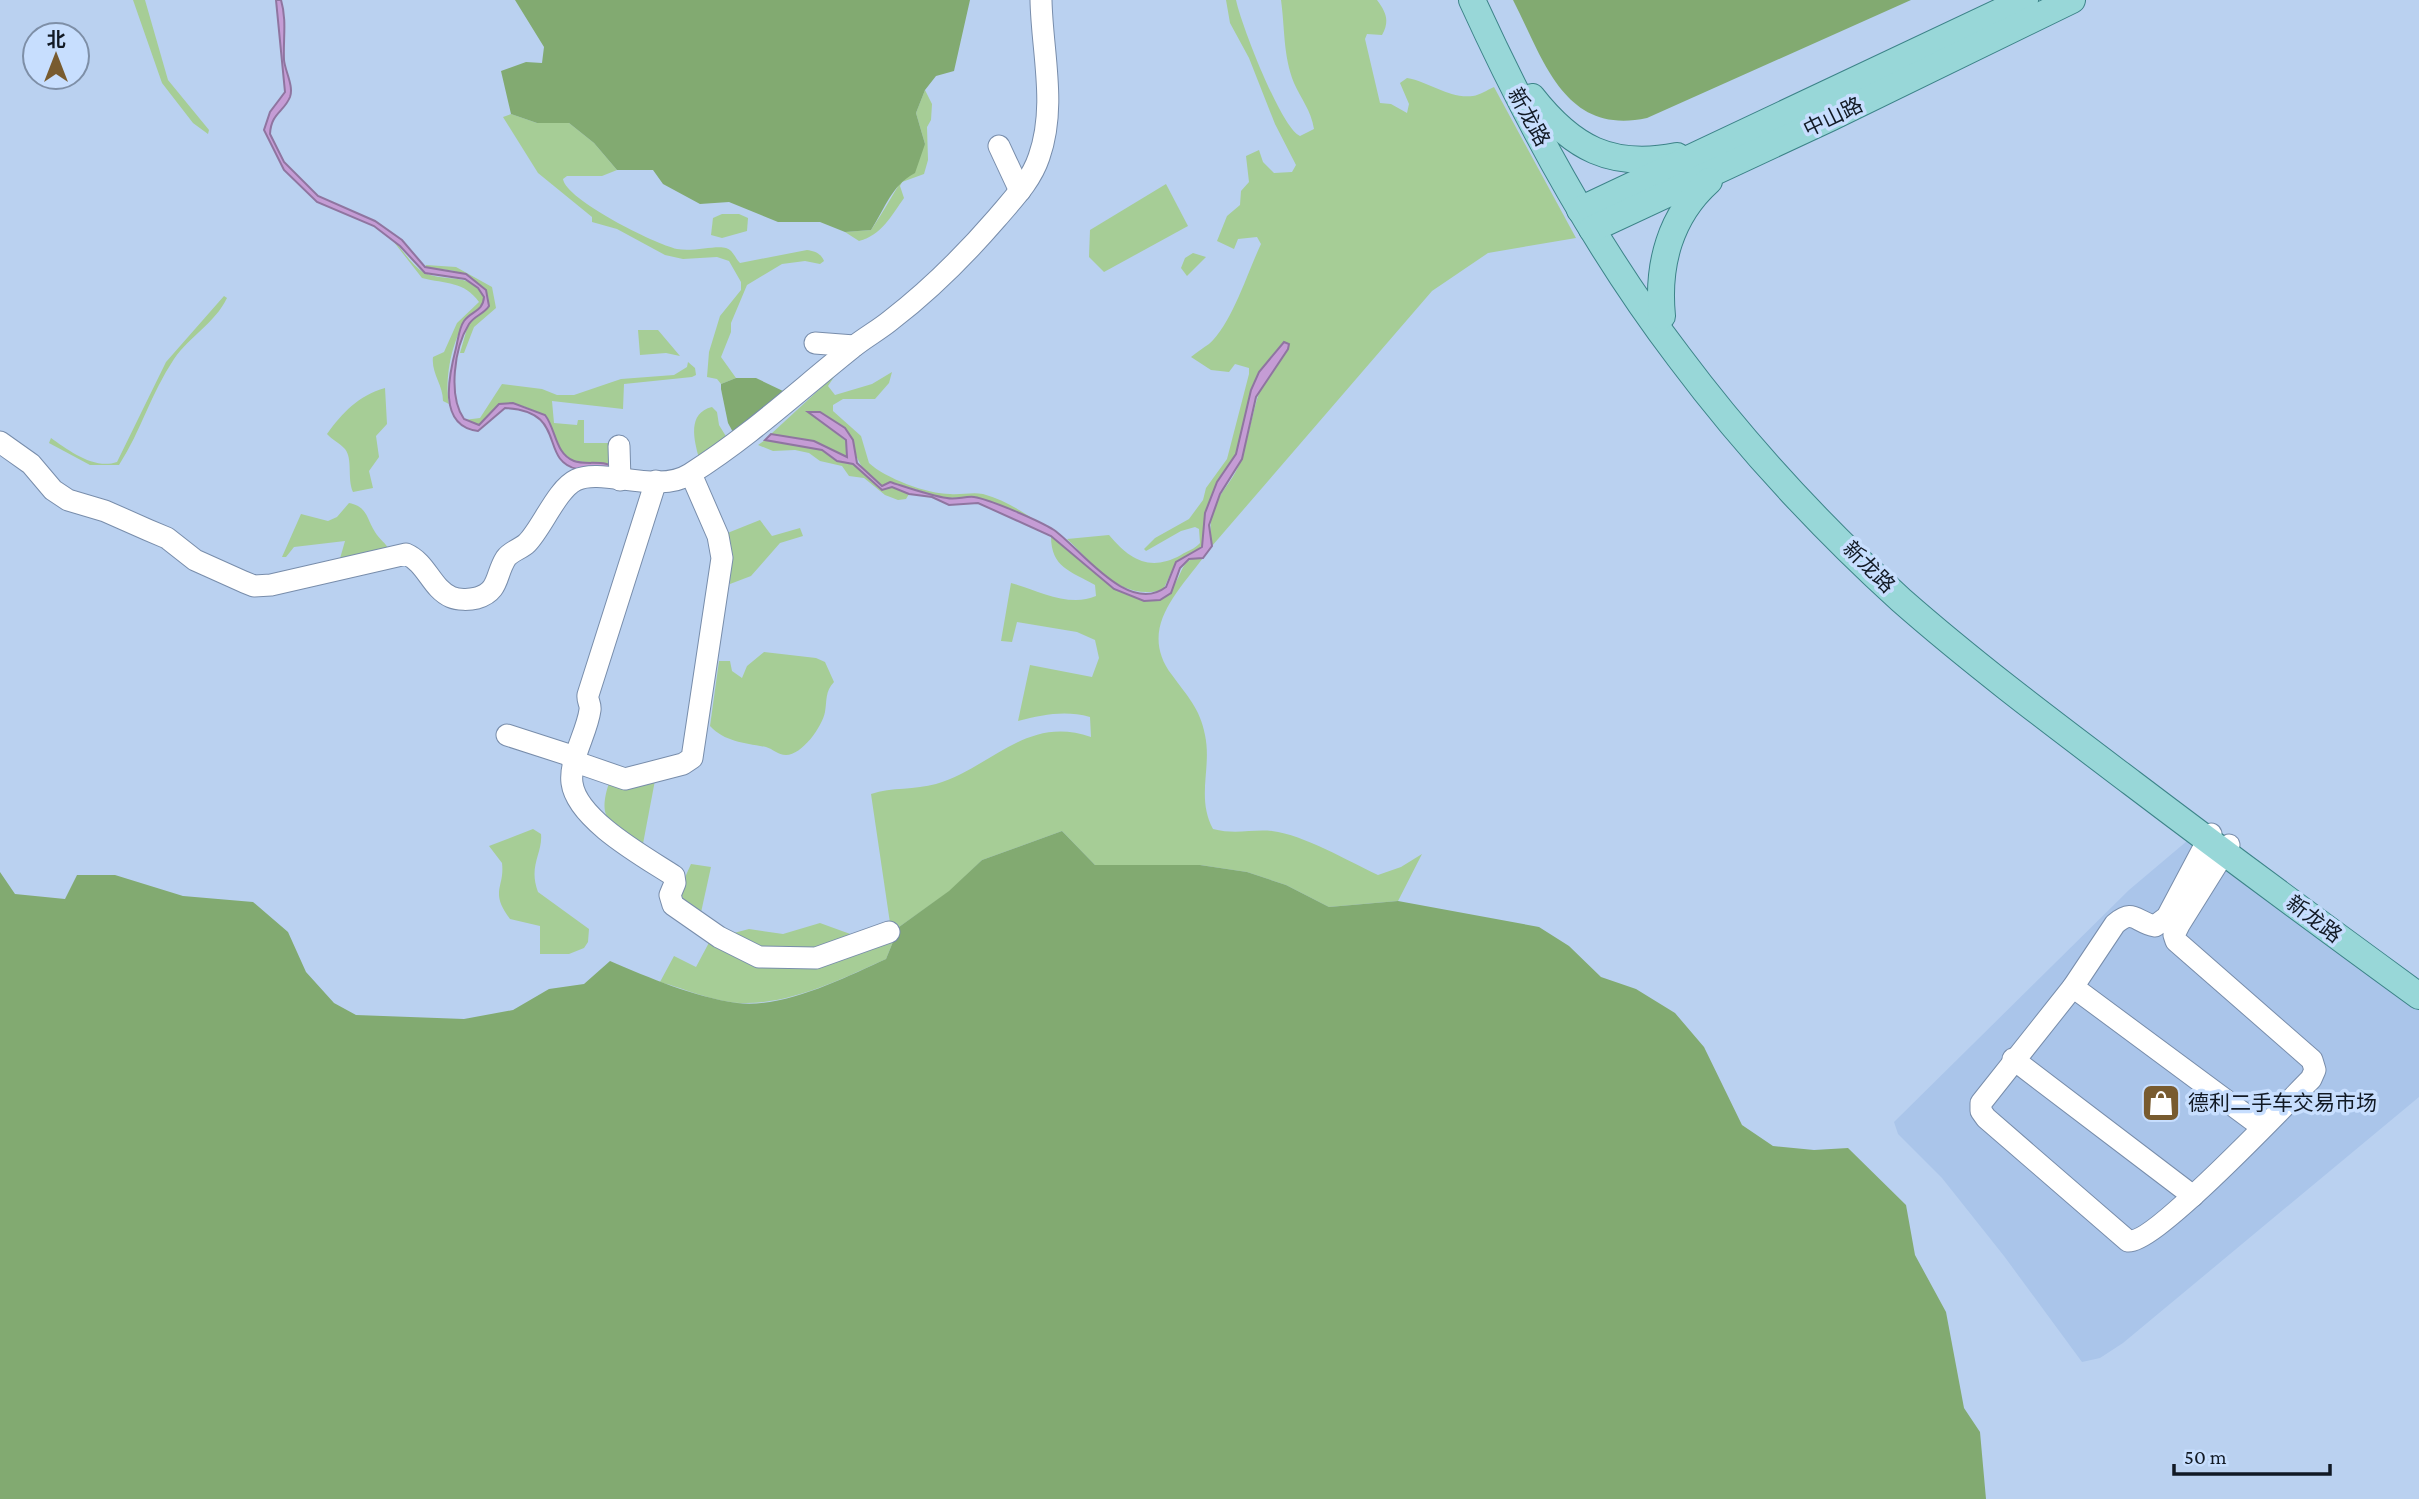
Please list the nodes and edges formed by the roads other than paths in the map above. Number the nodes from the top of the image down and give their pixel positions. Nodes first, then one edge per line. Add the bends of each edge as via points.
1 (1041, 0) edge
2 (1472, 0) edge
3 (1482, 0) edge
4 (2025, 0) edge
5 (2071, 0) edge
6 (1519, 80) junction
7 (999, 146) dead end
8 (1718, 158) junction
9 (1020, 191) junction
10 (1591, 217) junction
11 (1662, 316) junction
12 (815, 343) dead end
13 (854, 346) junction
14 (0, 442) edge
15 (619, 446) dead end
16 (691, 474) junction
17 (620, 480) junction
18 (656, 481) junction
19 (507, 735) dead end
20 (576, 762) junction
21 (2218, 843) junction
22 (889, 932) dead end
23 (2419, 985) edge
24 (2073, 987) junction
25 (2419, 996) edge
26 (2013, 1059) junction
27 (2262, 1127) junction
28 (2193, 1196) junction

1 - 9 street via 1048,116 1039,158
2 - 10 main road, 新龙路 via 1510,84
3 - 6 main road, 新龙路
4 - 8 main road, 中山路
5 - 8 main road, 中山路
6 - 8 main road via 1555,125 1576,143 1601,154 1644,160
6 - 10 main road, 新龙路
7 - 9 street
8 - 10 main road, 中山路
8 - 11 main road via 1672,230 1662,274
9 - 13 street via 950,270
10 - 11 main road, 新龙路
10 - 21 main road, 新龙路 via 1633,295 1680,359 1751,445 1900,599 2049,722
11 - 21 main road, 新龙路 via 1685,352 1757,440 1908,594
12 - 13 street
13 - 16 street via 740,442
14 - 17 street via 68,500 105,510 167,538 195,560 254,586 406,555 420,563 443,592 462,599 492,591 505,558 528,542 572,482
15 - 17 street
16 - 18 street
16 - 20 street via 718,536 722,558 692,758 625,779
17 - 18 street
18 - 20 street via 588,695 591,707
19 - 20 street via 569,755
20 - 22 street via 572,783 581,804 629,848 674,876 673,905 738,948 759,957 816,958
21 - 23 main road, 新龙路
21 - 24 street via 2167,916 2155,926 2124,916
21 - 25 main road, 新龙路
21 - 27 street via 2174,934 2176,941 2312,1060 2315,1070
24 - 26 street
24 - 27 street
26 - 28 street
26 - 28 street via 1981,1104 1981,1111 2128,1241 2142,1238
27 - 28 street

